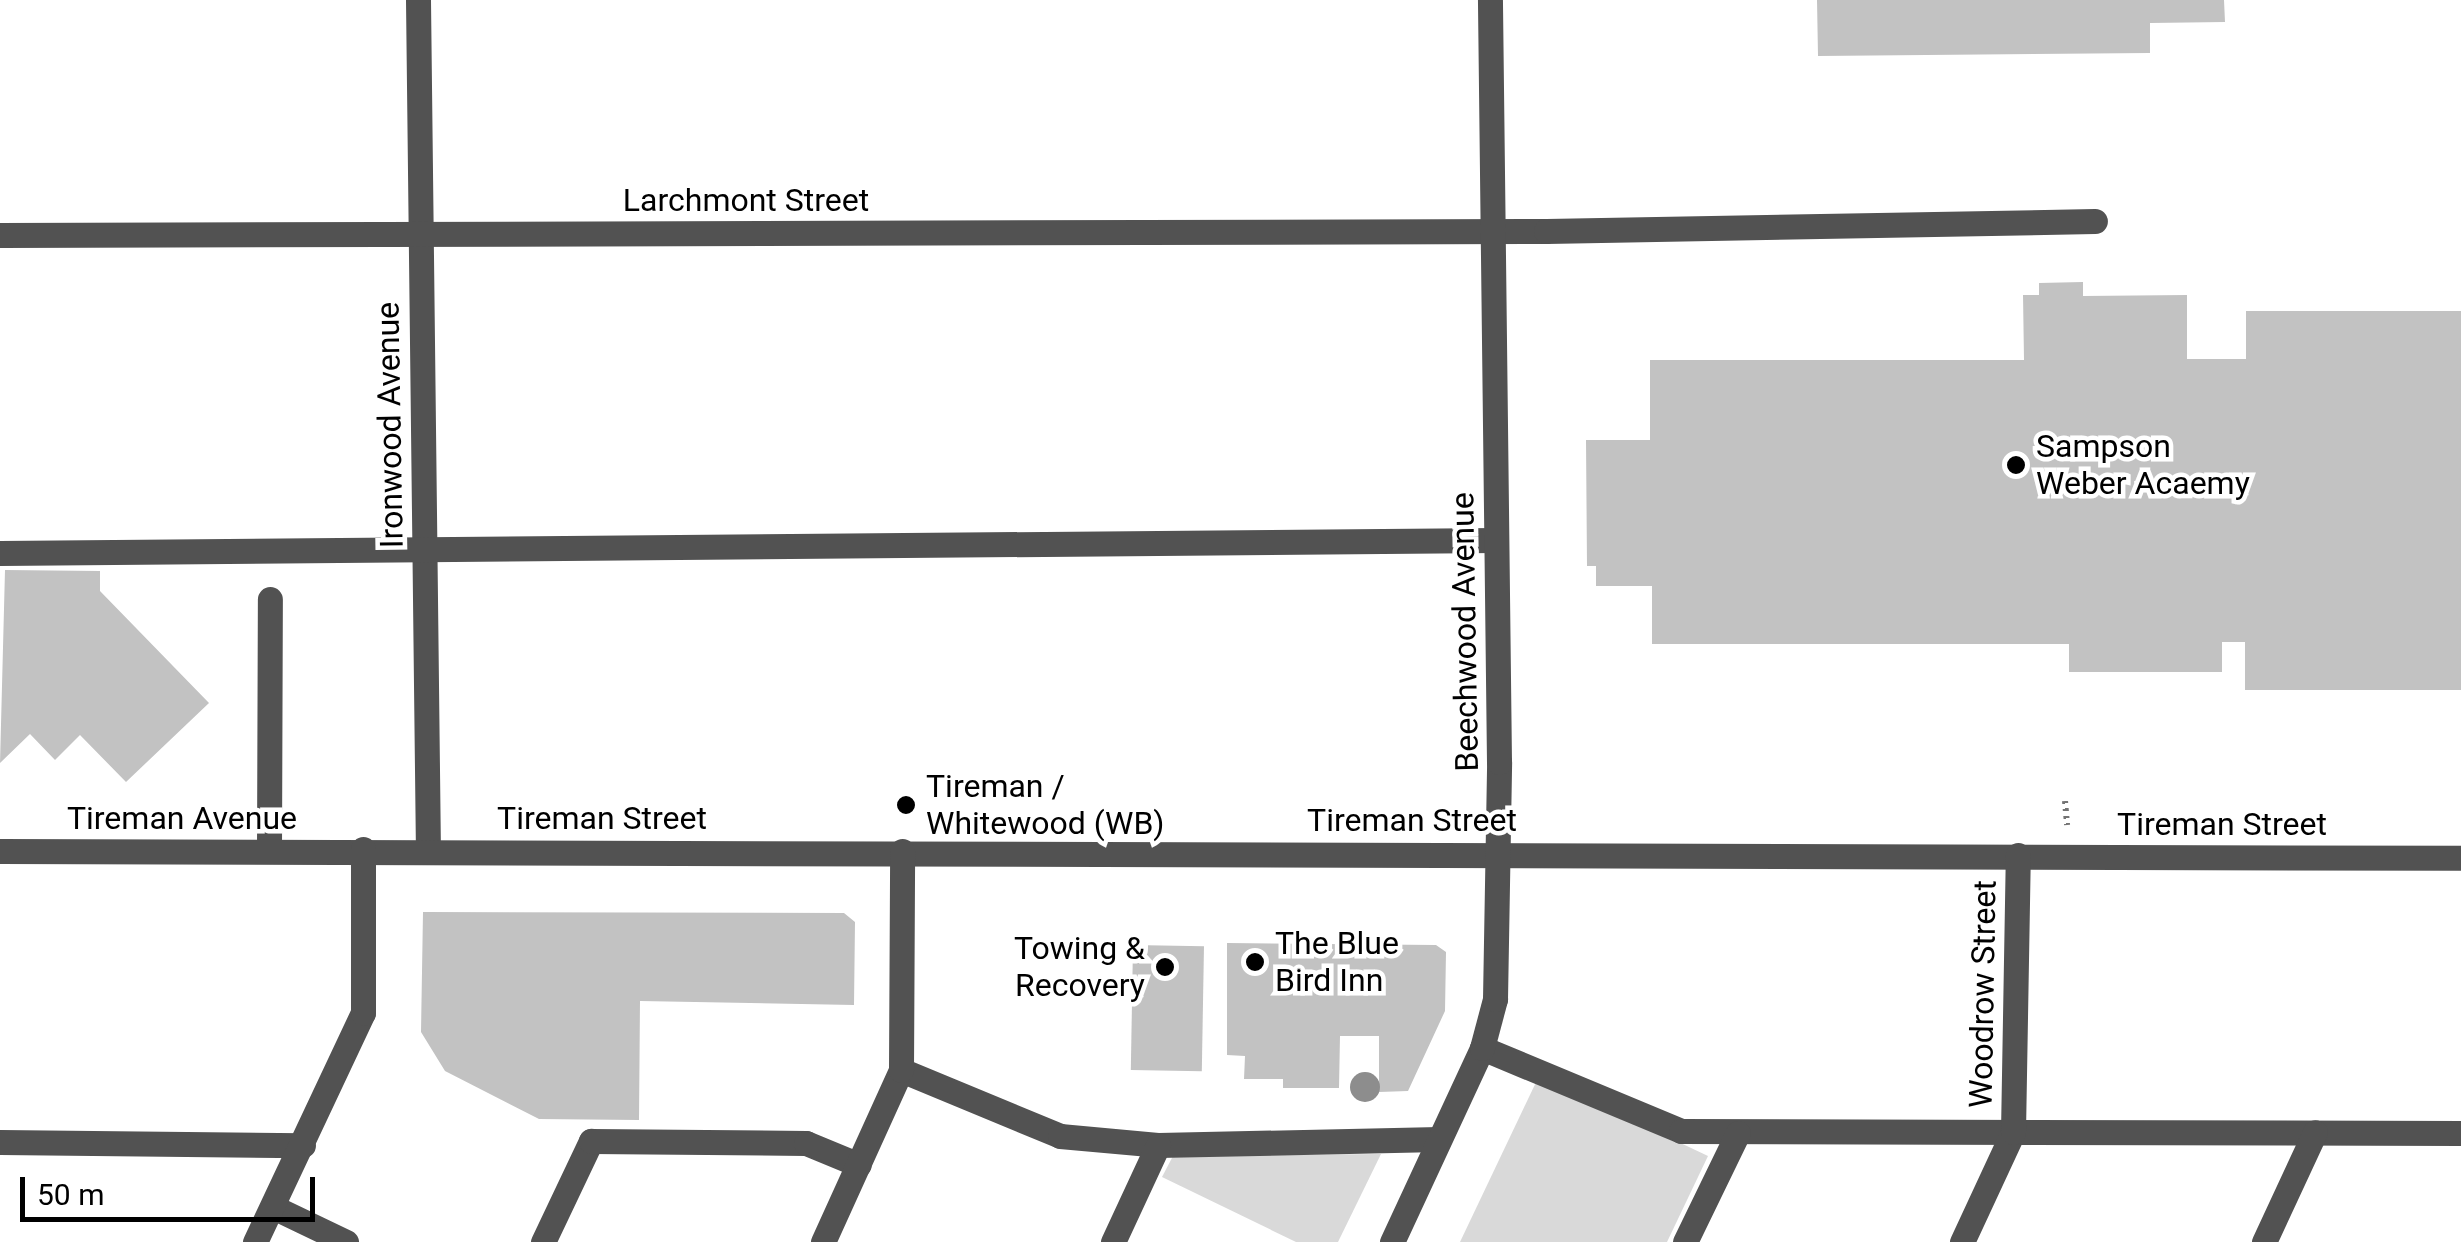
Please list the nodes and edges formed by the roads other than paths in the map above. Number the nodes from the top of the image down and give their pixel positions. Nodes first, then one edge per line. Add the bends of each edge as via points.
1 (418, 0) edge
2 (1490, 0) edge
3 (2095, 221) dead end
4 (1492, 230) junction
5 (421, 234) junction
6 (0, 235) edge
7 (1496, 540) junction
8 (424, 549) junction
9 (0, 553) edge
10 (270, 599) dead end
11 (363, 849) junction
12 (269, 850) junction
13 (428, 850) junction
14 (0, 851) edge
15 (902, 851) junction
16 (1497, 853) junction
17 (2018, 856) junction
18 (2461, 858) edge
19 (1482, 1048) junction
20 (901, 1070) junction
21 (2013, 1132) junction
22 (2315, 1132) junction
23 (2461, 1132) edge
24 (1738, 1133) junction
25 (1439, 1140) junction
26 (0, 1142) edge
27 (303, 1145) junction
28 (1158, 1145) junction
29 (859, 1165) junction
30 (273, 1207) junction
31 (255, 1242) edge
32 (346, 1242) edge
33 (544, 1242) edge
34 (823, 1242) edge
35 (1112, 1242) edge
36 (1392, 1242) edge
37 (1685, 1242) edge
38 (1962, 1242) edge
39 (2264, 1242) edge

1 - 5 street, Ironwood Avenue
2 - 4 street, Beechwood Avenue
3 - 4 street, Larchmont Street
4 - 5 street, Larchmont Street
4 - 7 street, Beechwood Avenue
5 - 6 street, Larchmont Street
5 - 8 street, Ironwood Avenue
7 - 8 street
7 - 16 street, Beechwood Avenue
8 - 9 street
8 - 13 street, Ironwood Avenue
10 - 12 street
11 - 12 street, Tireman Avenue
11 - 13 street, Tireman Street
11 - 27 street via 363,1013
12 - 14 street, Tireman Avenue
13 - 15 street, Tireman Street
15 - 16 street, Tireman Street
15 - 20 street
16 - 17 street, Tireman Street
16 - 19 street, Beechwood Avenue via 1496,1000
17 - 18 street, Tireman Street
17 - 21 street, Woodrow Street
19 - 24 street via 1681,1132
19 - 25 street, Beechwood Avenue
20 - 28 street via 1060,1136
20 - 29 street
21 - 22 street
21 - 24 street
21 - 38 street, Woodrow Street
22 - 23 street
22 - 39 street
24 - 37 street
25 - 28 street
25 - 36 street, Beechwood Avenue
26 - 27 street
27 - 30 street
28 - 35 street
29 - 33 street via 806,1142 592,1140
29 - 34 street
30 - 31 street
30 - 32 street

